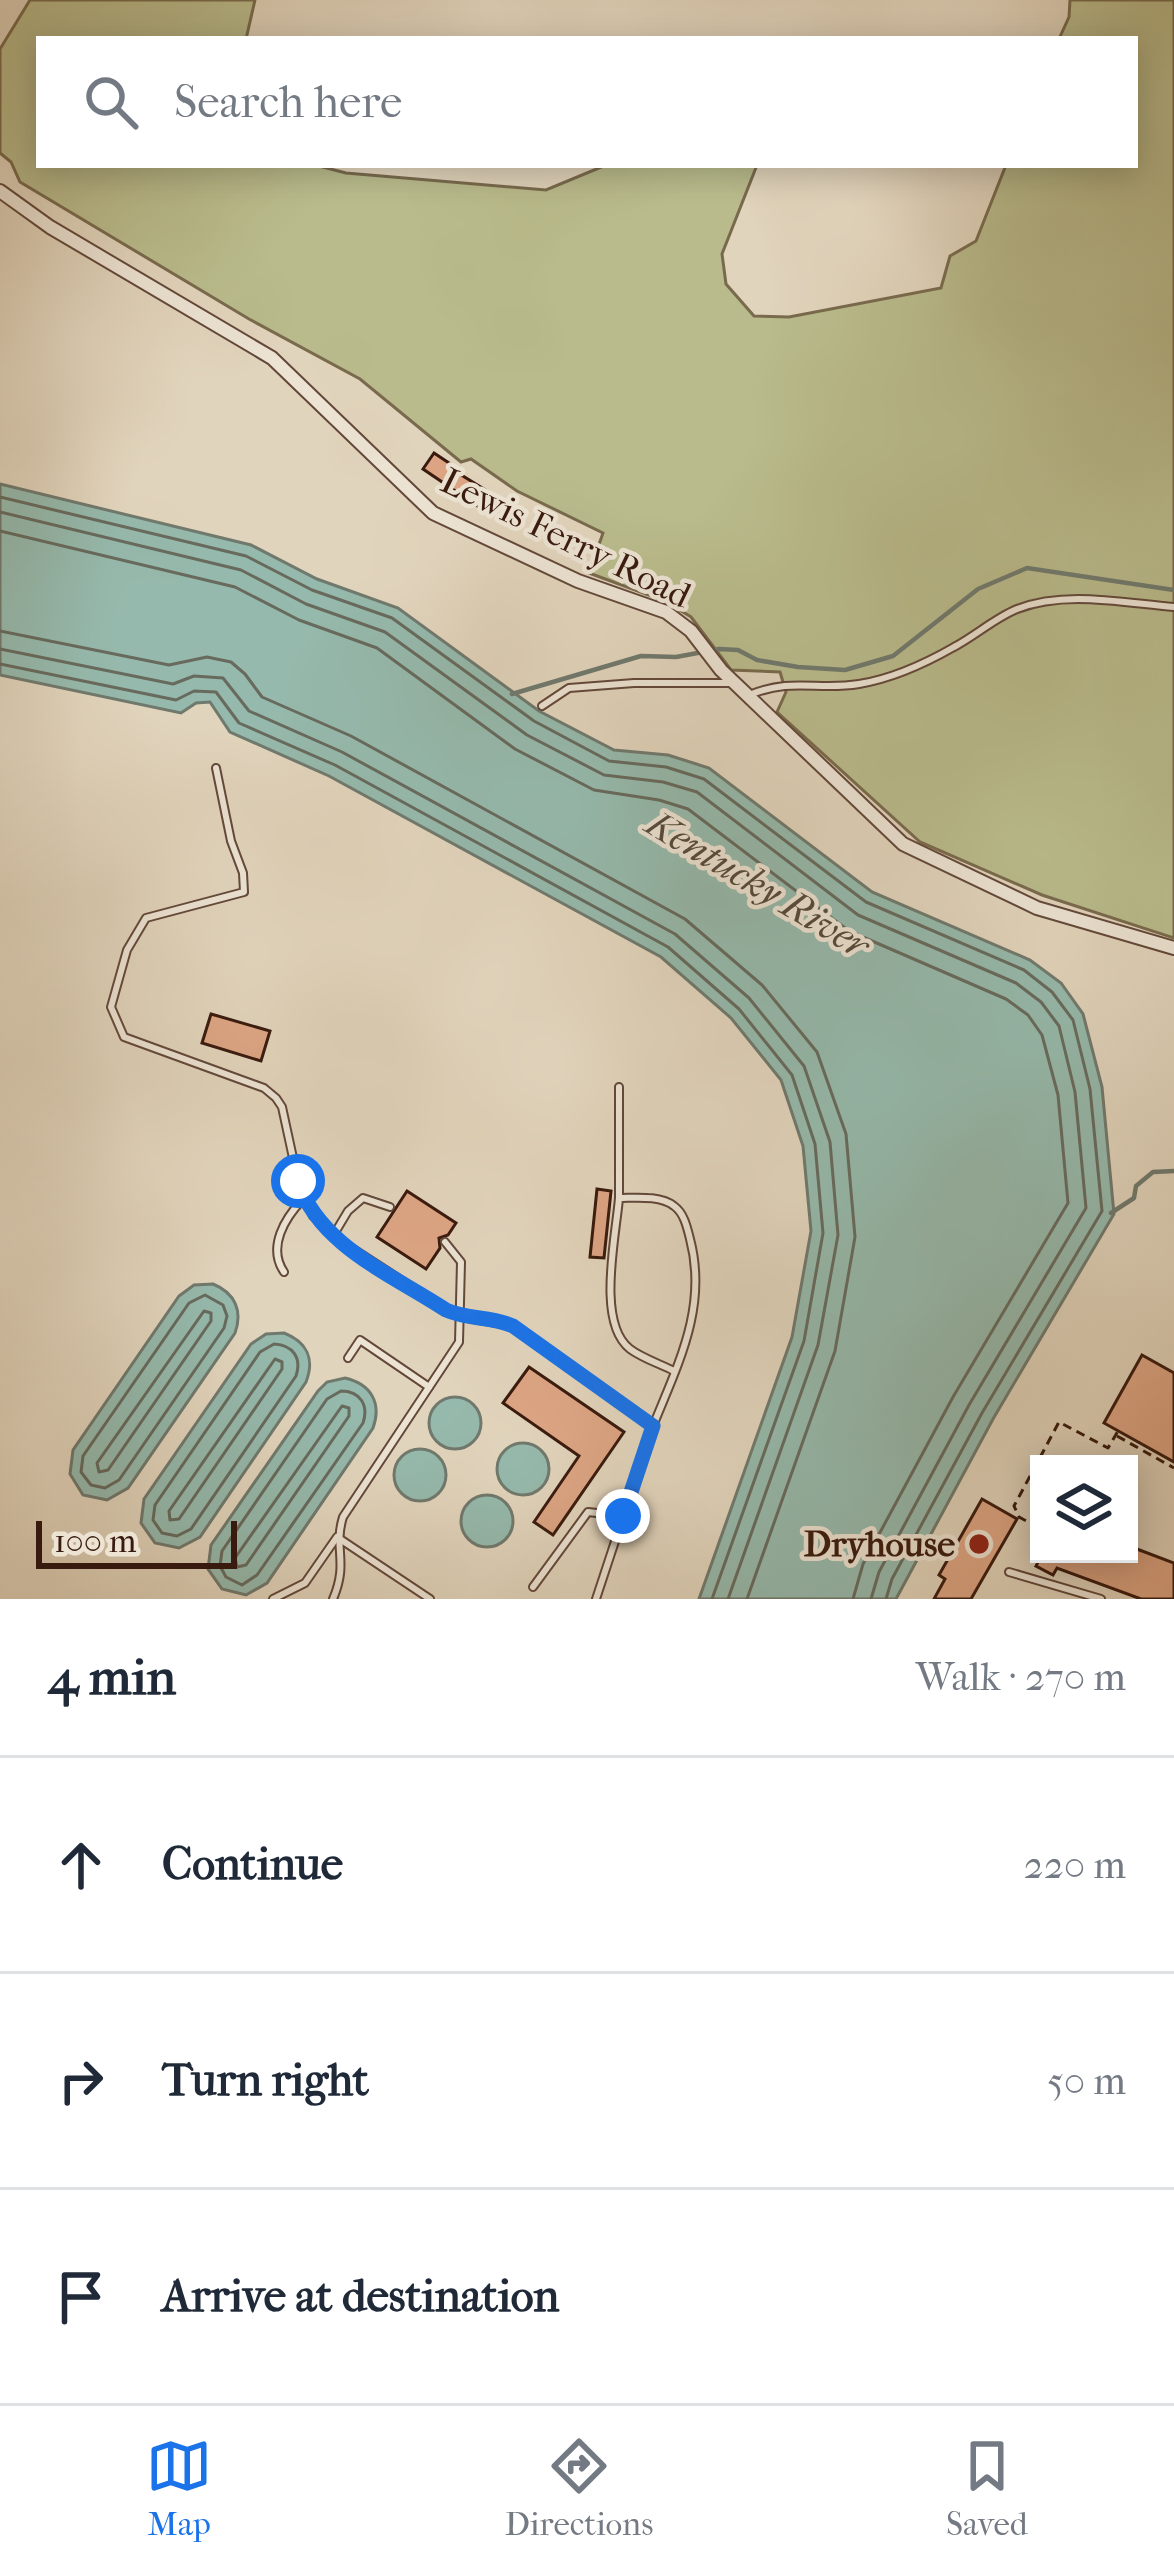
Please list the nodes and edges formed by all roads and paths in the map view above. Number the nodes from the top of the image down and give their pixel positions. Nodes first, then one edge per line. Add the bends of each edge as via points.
1 (0, 191) edge
2 (1174, 607) edge
3 (736, 683) junction
4 (749, 694) junction
5 (542, 706) dead end
6 (216, 768) dead end
7 (1174, 948) edge
8 (619, 1088) dead end
9 (619, 1198) junction
10 (303, 1199) junction
11 (390, 1207) dead end
12 (333, 1236) junction
13 (445, 1243) dead end
14 (284, 1272) dead end
15 (462, 1317) junction
16 (348, 1358) dead end
17 (675, 1371) junction
18 (429, 1387) junction
19 (653, 1426) junction
20 (1041, 1455) edge
21 (1174, 1468) edge
22 (1030, 1476) edge
23 (623, 1516) junction
24 (1030, 1523) edge
25 (337, 1537) junction
26 (1010, 1572) dead end
27 (533, 1587) dead end
28 (273, 1599) edge
29 (333, 1599) edge
30 (430, 1599) edge
31 (596, 1599) edge
32 (1101, 1599) edge

1 - 3 street, Lewis Ferry Road via 272,358 433,513 666,612
2 - 4 lane via 1048,602 1017,609 895,674 857,684 778,683
3 - 4 street, Lewis Ferry Road
3 - 5 lane via 568,688
4 - 7 street, Lewis Ferry Road via 903,844 1037,908
6 - 10 lane via 244,892 146,918 111,1007 124,1037 276,1098
8 - 9 lane
9 - 17 lane via 613,1324 630,1348
9 - 17 lane via 659,1199 684,1219 698,1285
10 - 12 lane
10 - 14 lane via 280,1233
11 - 12 lane via 363,1198
12 - 15 lane
13 - 15 lane via 461,1262
15 - 18 lane via 459,1342
15 - 19 lane via 513,1326
16 - 18 lane via 360,1340
17 - 19 lane
18 - 25 lane via 355,1496
19 - 23 lane
20 - 21 path via 1059,1422 1108,1448 1117,1433
22 - 24 path via 1014,1506
23 - 27 lane via 588,1512
23 - 31 lane
25 - 28 lane via 305,1583
25 - 29 lane via 344,1558
25 - 30 lane
26 - 32 lane

